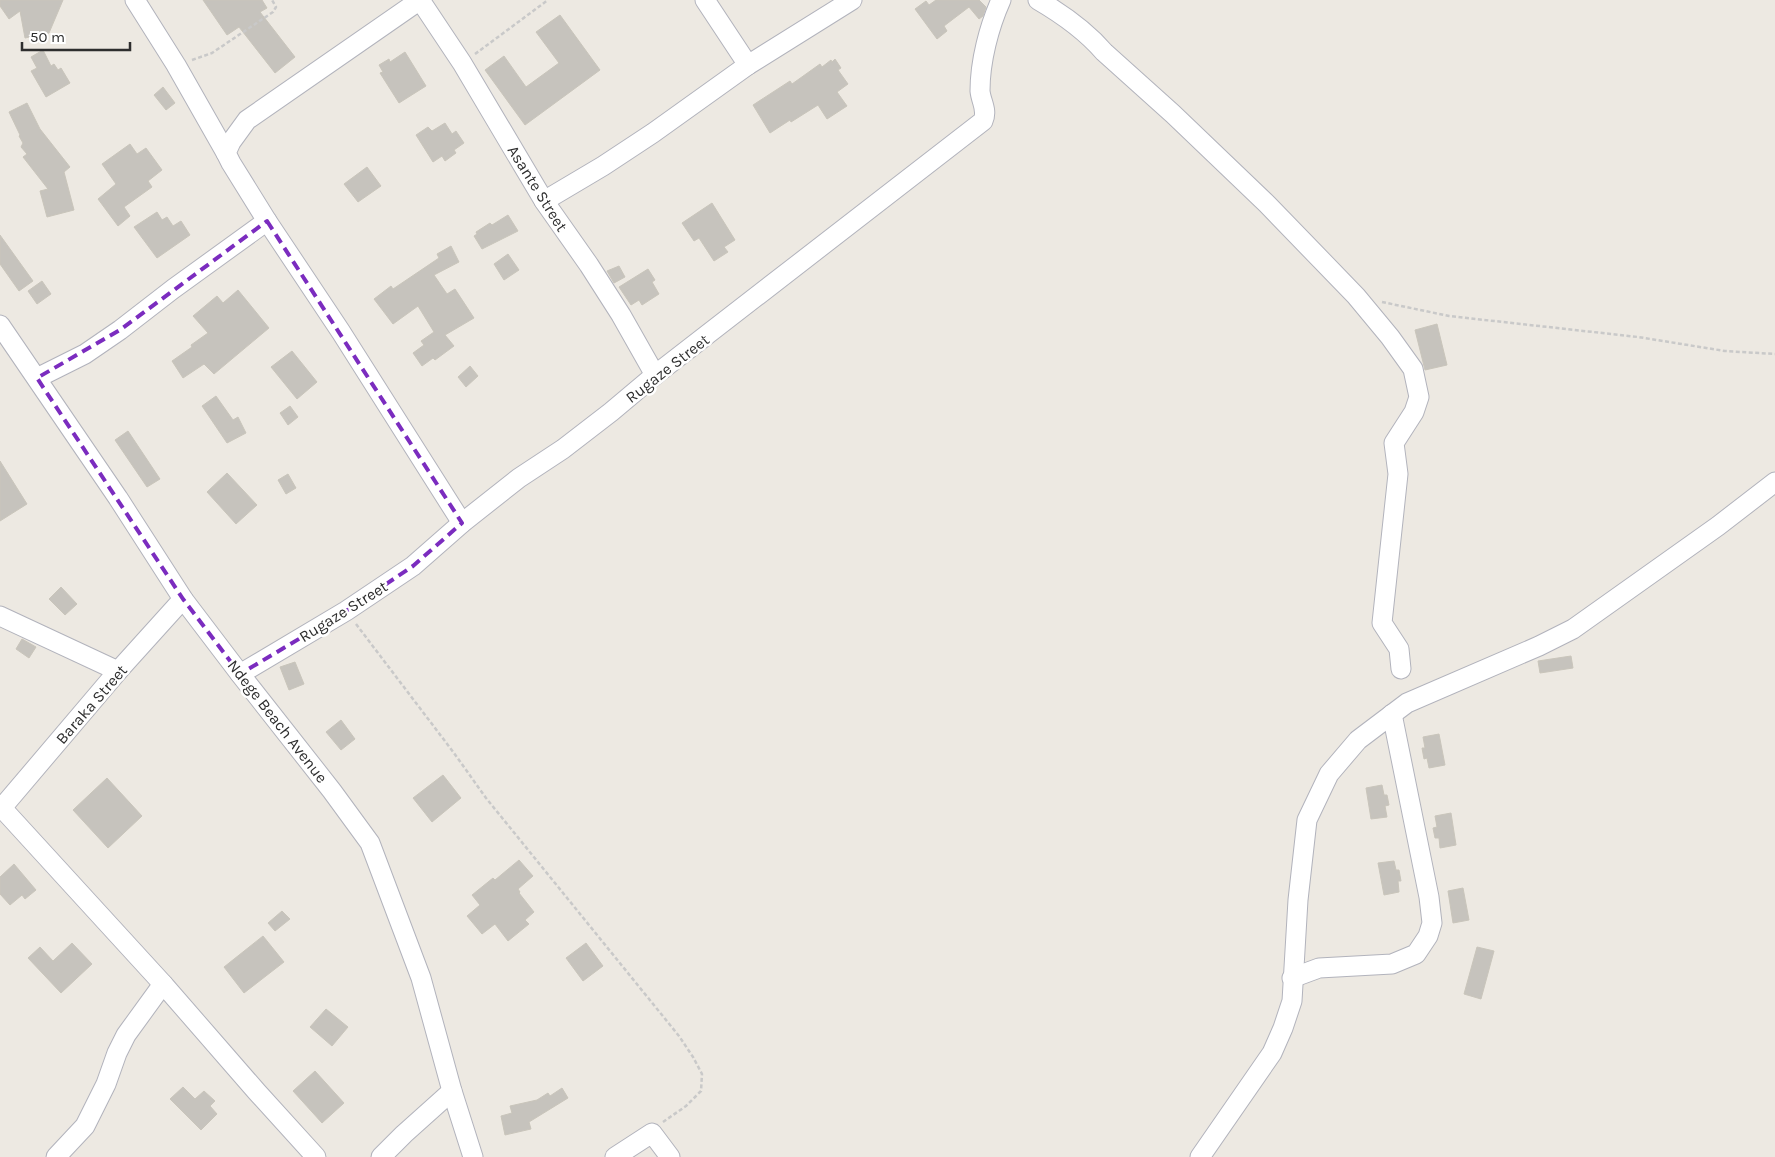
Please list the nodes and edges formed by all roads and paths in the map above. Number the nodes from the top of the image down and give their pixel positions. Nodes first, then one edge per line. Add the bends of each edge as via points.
1 (135, 0) edge
2 (272, 0) edge
3 (420, 0) edge
4 (548, 0) edge
5 (705, 0) edge
6 (852, 0) edge
7 (1001, 0) edge
8 (1038, 0) edge
9 (462, 63) junction
10 (176, 65) junction
11 (748, 65) junction
12 (226, 153) junction
13 (544, 201) junction
14 (267, 220) junction
15 (1356, 296) junction
16 (0, 325) edge
17 (1775, 354) edge
18 (655, 375) junction
19 (37, 378) junction
20 (1775, 482) edge
21 (462, 523) junction
22 (183, 599) junction
23 (346, 611) junction
24 (0, 616) edge
25 (1401, 669) dead end
26 (118, 671) junction
27 (240, 674) junction
28 (1392, 714) junction
29 (1, 809) edge
30 (1292, 978) junction
31 (163, 984) junction
32 (452, 1091) junction
33 (652, 1133) junction
34 (56, 1157) edge
35 (316, 1157) edge
36 (381, 1157) edge
37 (473, 1157) edge
38 (615, 1157) edge
39 (670, 1157) edge
40 (1200, 1157) edge

1 - 10 street
2 - 10 path via 276,7 274,12 212,53
3 - 9 street, Asante Street
3 - 12 street via 247,120
4 - 9 path
5 - 11 street
6 - 11 street
7 - 18 street, Rugaze Street via 984,58 980,90 986,116 983,121
8 - 15 street via 1061,13 1095,41 1260,197
9 - 13 street, Asante Street
10 - 12 street
11 - 13 street via 653,133
12 - 14 street
13 - 18 street, Asante Street via 621,315
14 - 19 street via 120,330 85,354
14 - 21 street
15 - 17 path via 1449,316 1638,337 1725,351
15 - 25 street via 1413,368 1419,397 1414,412 1394,444 1398,474 1382,623 1399,649
16 - 19 street, Ndege Beach Avenue
18 - 21 street, Rugaze Street via 563,449 519,478
19 - 22 street, Ndege Beach Avenue
20 - 28 street via 1573,629 1407,703
21 - 23 street, Rugaze Street via 413,566
22 - 26 street, Baraka Street
22 - 27 street, Ndege Beach Avenue
23 - 27 street, Rugaze Street
23 - 33 path via 486,798 693,1057 702,1074 701,1091
24 - 26 street
26 - 29 street, Baraka Street
27 - 32 street, Ndege Beach Avenue via 370,843 421,978
28 - 30 street via 1358,740 1329,774 1307,820
28 - 30 street via 1429,897 1432,923 1428,936 1416,954 1392,964 1319,968
29 - 31 street
30 - 40 street via 1292,1000 1272,1053
31 - 34 street via 126,1035 85,1126
31 - 35 street
32 - 36 street
32 - 37 street, Ndege Beach Avenue
33 - 38 street
33 - 39 street

